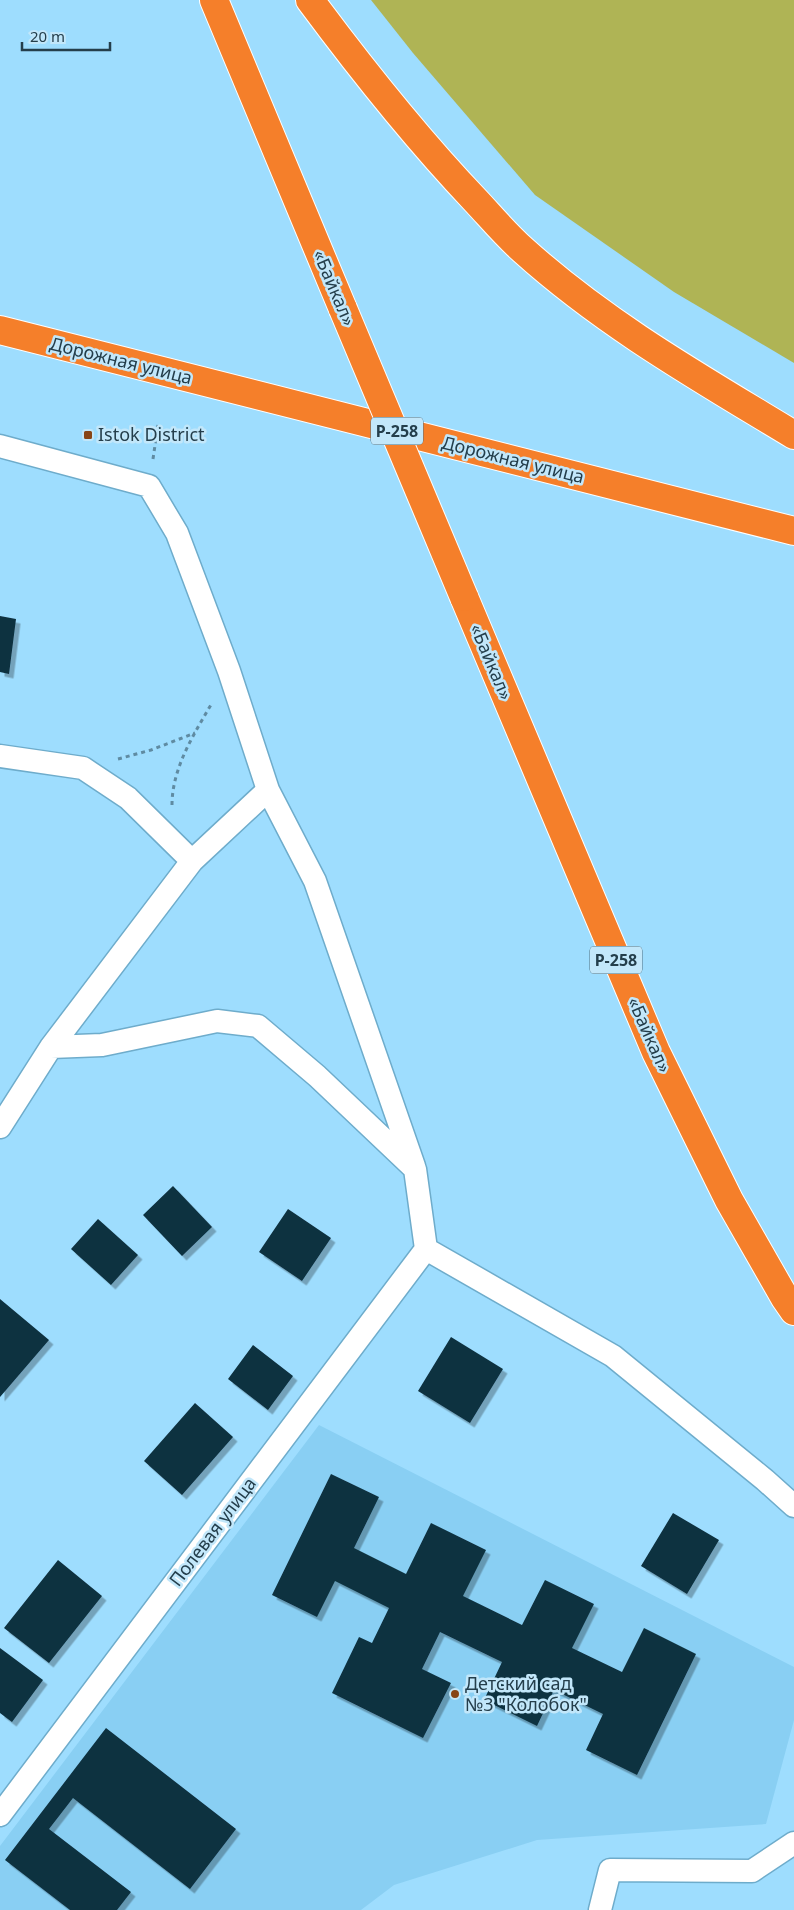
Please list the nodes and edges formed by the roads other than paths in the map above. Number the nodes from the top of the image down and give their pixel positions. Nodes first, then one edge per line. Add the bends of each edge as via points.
1 (214, 0) edge
2 (310, 0) edge
3 (0, 330) edge
4 (794, 435) edge
5 (0, 446) edge
6 (794, 531) edge
7 (0, 756) edge
8 (268, 790) junction
9 (192, 861) junction
10 (51, 1047) junction
11 (0, 1127) edge
12 (415, 1169) junction
13 (426, 1249) junction
14 (794, 1311) edge
15 (794, 1506) edge
16 (0, 1815) edge
17 (794, 1843) edge
18 (600, 1910) edge

1 - 14 highway, «Байкал» / Р-258, bridge via 656,1052 730,1200
2 - 4 highway via 378,89 448,172 522,250 654,350
3 - 6 highway, Дорожная улица / Р-258
5 - 8 street via 149,486 177,533 229,671
7 - 9 street via 83,768 128,798
8 - 9 street
8 - 12 street via 315,881
9 - 10 street
10 - 11 street
10 - 12 street via 102,1044 217,1021 258,1026 317,1076
12 - 13 street
13 - 15 street via 613,1356
13 - 16 street, Полевая улица
17 - 18 street via 752,1871 610,1870

